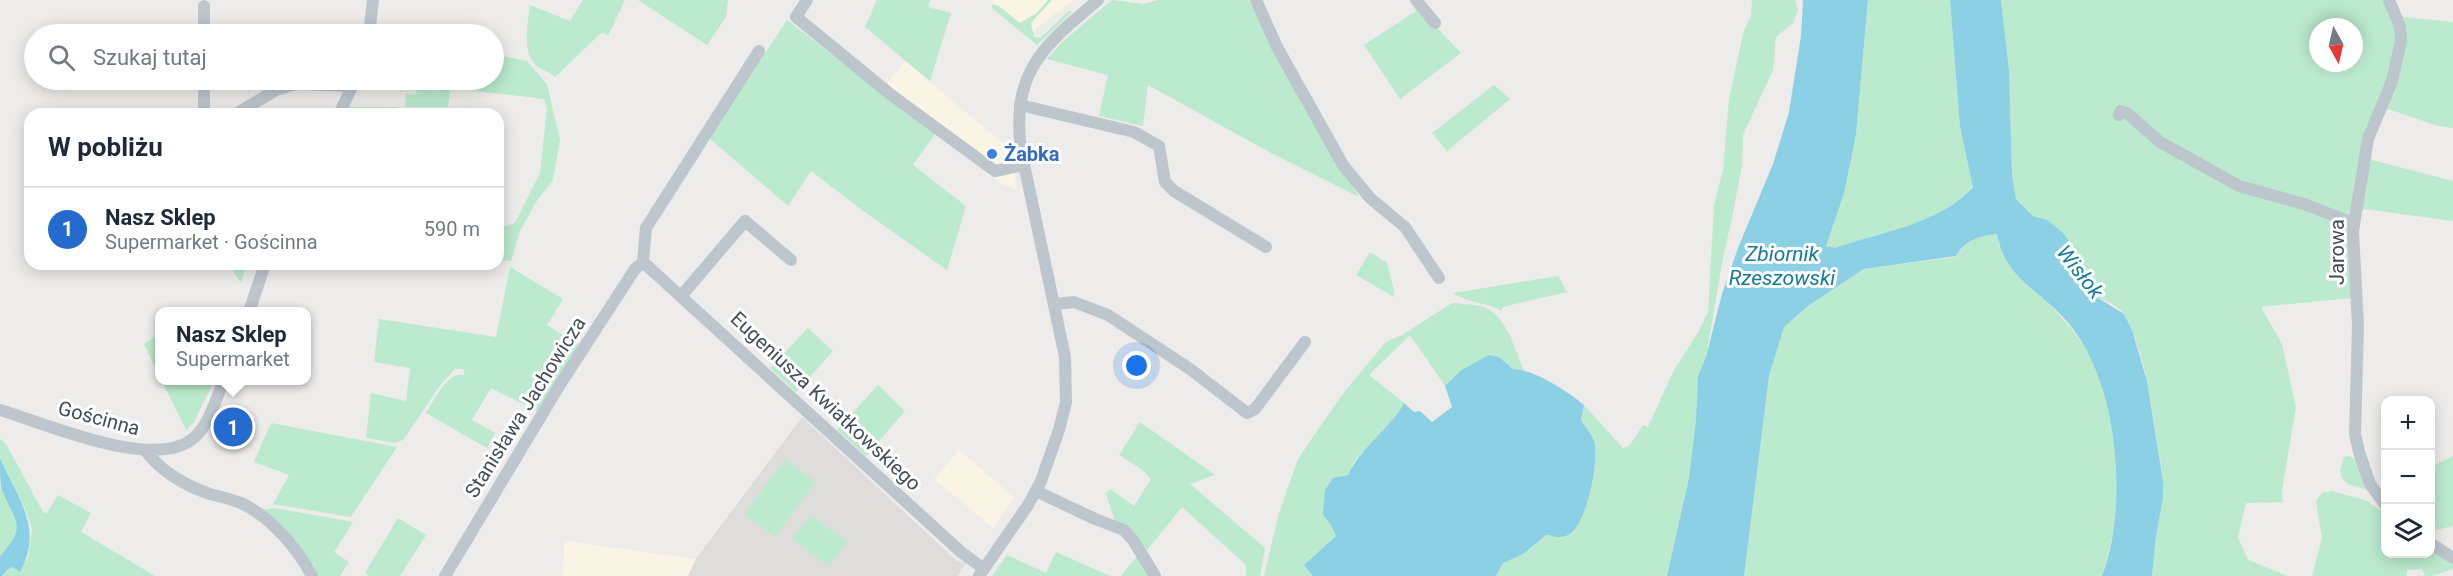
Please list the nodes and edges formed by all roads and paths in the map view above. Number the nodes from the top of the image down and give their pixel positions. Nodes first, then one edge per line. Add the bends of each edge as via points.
1 (374, 0) edge
2 (807, 0) edge
3 (1098, 0) edge
4 (1256, 0) edge
5 (1416, 0) edge
6 (2389, 0) edge
7 (204, 6) dead end
8 (1435, 23) dead end
9 (204, 24) edge
10 (370, 24) edge
11 (759, 51) dead end
12 (204, 90) edge
13 (276, 90) edge
14 (351, 90) edge
15 (1020, 105) junction
16 (204, 108) edge
17 (246, 108) edge
18 (342, 108) edge
19 (2119, 115) dead end
20 (1024, 165) junction
21 (2354, 223) junction
22 (1266, 247) dead end
23 (791, 260) dead end
24 (643, 262) junction
25 (263, 270) edge
26 (1439, 278) dead end
27 (682, 295) junction
28 (1055, 304) junction
29 (251, 307) edge
30 (1305, 342) dead end
31 (222, 385) edge
32 (0, 410) edge
33 (145, 450) junction
34 (1036, 491) junction
35 (2384, 504) edge
36 (2435, 546) edge
37 (2453, 558) edge
38 (981, 572) edge
39 (312, 576) edge
40 (445, 576) edge
41 (1155, 576) edge

1 - 10 street
2 - 20 street via 796,17 943,134 995,171
3 - 15 street, Eugeniusza Kwiatkowskiego via 1042,52 1026,79
4 - 26 street via 1277,47 1343,165 1370,198 1405,227
5 - 8 street
6 - 21 street, Jarowa via 2401,41 2392,81 2368,139
7 - 9 street
11 - 24 street via 646,228
12 - 16 street
13 - 17 street
14 - 18 street
15 - 20 street, Eugeniusza Kwiatkowskiego
15 - 22 street via 1145,137 1159,146 1165,182 1174,192
19 - 21 street via 2121,111 2127,113 2160,142 2239,186
20 - 28 street, Eugeniusza Kwiatkowskiego
21 - 35 street, Jarowa via 2358,326 2355,434 2370,484
23 - 27 street via 745,221
24 - 27 street, Eugeniusza Kwiatkowskiego
24 - 40 street, Stanisława Jachowicza via 561,383
25 - 29 street
27 - 38 street, Eugeniusza Kwiatkowskiego
28 - 30 street via 1074,302 1108,315 1190,369 1247,413 1255,409
28 - 34 street, Eugeniusza Kwiatkowskiego via 1065,357 1066,402
31 - 33 street, Gościnna via 203,427 189,442 174,448
32 - 33 street, Gościnna via 90,439
33 - 39 street via 181,481 242,504 261,516 294,548
34 - 38 street, Eugeniusza Kwiatkowskiego
34 - 41 street via 1124,530
36 - 37 street

